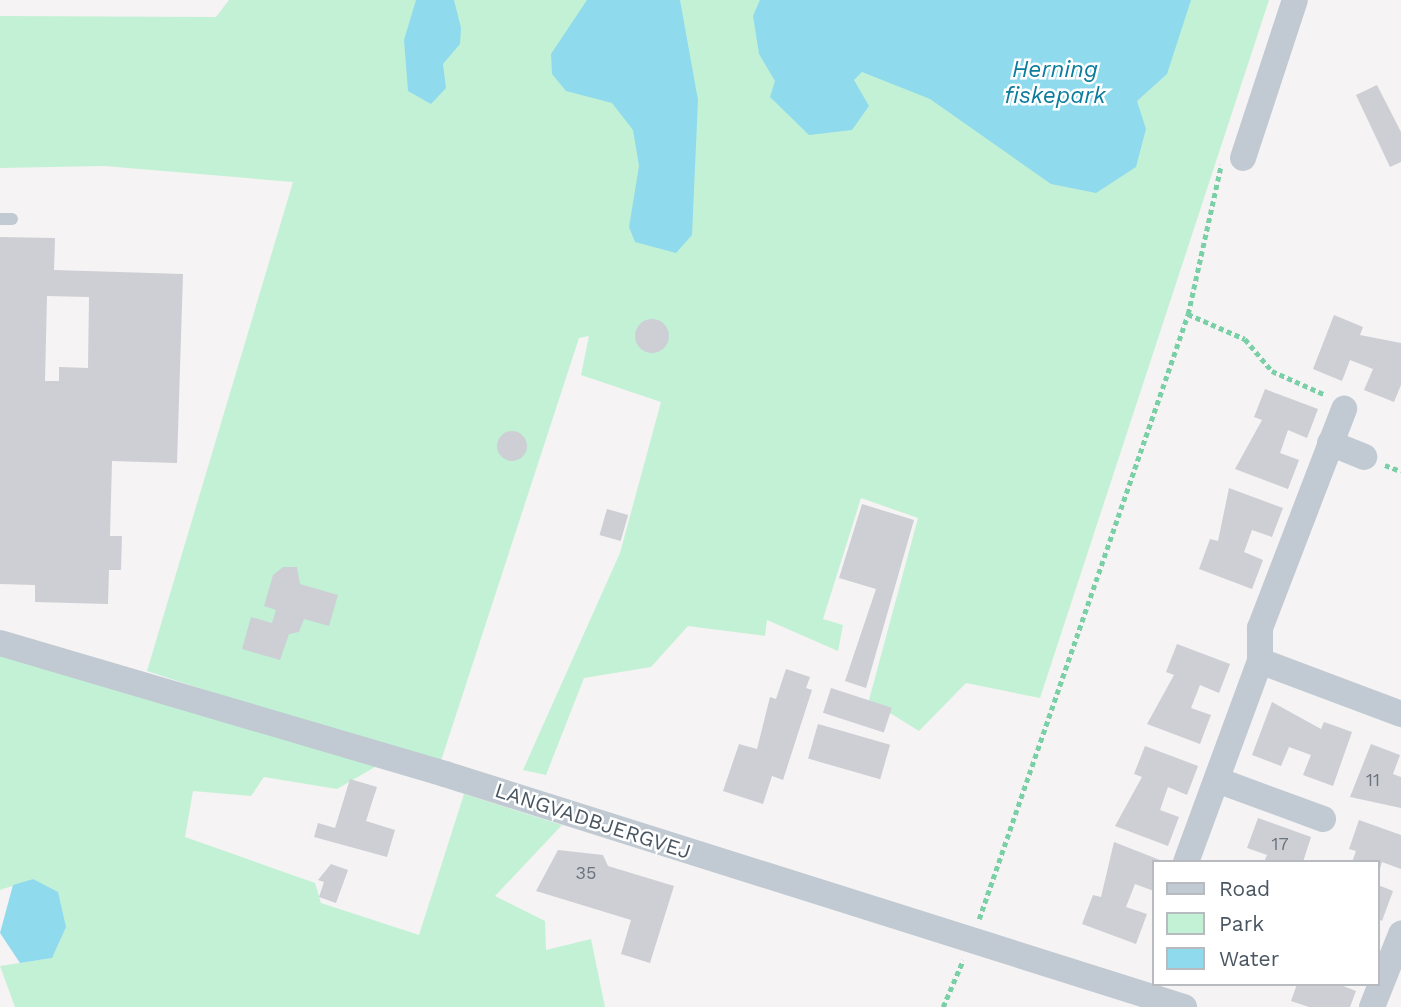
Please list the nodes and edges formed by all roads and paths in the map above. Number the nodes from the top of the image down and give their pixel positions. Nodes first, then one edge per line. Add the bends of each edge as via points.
1 (1295, 0) edge
2 (1233, 160) joint
3 (1188, 314) junction
4 (1343, 409) joint
5 (1330, 443) junction
6 (1364, 457) dead end
7 (0, 643) edge
8 (1260, 662) junction
9 (1401, 714) edge
10 (1217, 780) junction
11 (1323, 819) dead end
12 (1187, 860) edge
13 (1401, 934) edge
14 (971, 942) junction
15 (943, 1007) edge
16 (1185, 1007) edge
17 (1372, 1007) edge

1 - 2 street
2 - 3 path
3 - 4 path via 1245,339 1272,371 1338,399
3 - 14 path
4 - 5 street
5 - 6 street
5 - 8 street via 1260,628
7 - 14 street, LANGVADBJERGVEJ via 445,774
8 - 9 street
8 - 10 street
10 - 11 street
10 - 12 street
13 - 17 street
14 - 15 path
14 - 16 street, LANGVADBJERGVEJ

